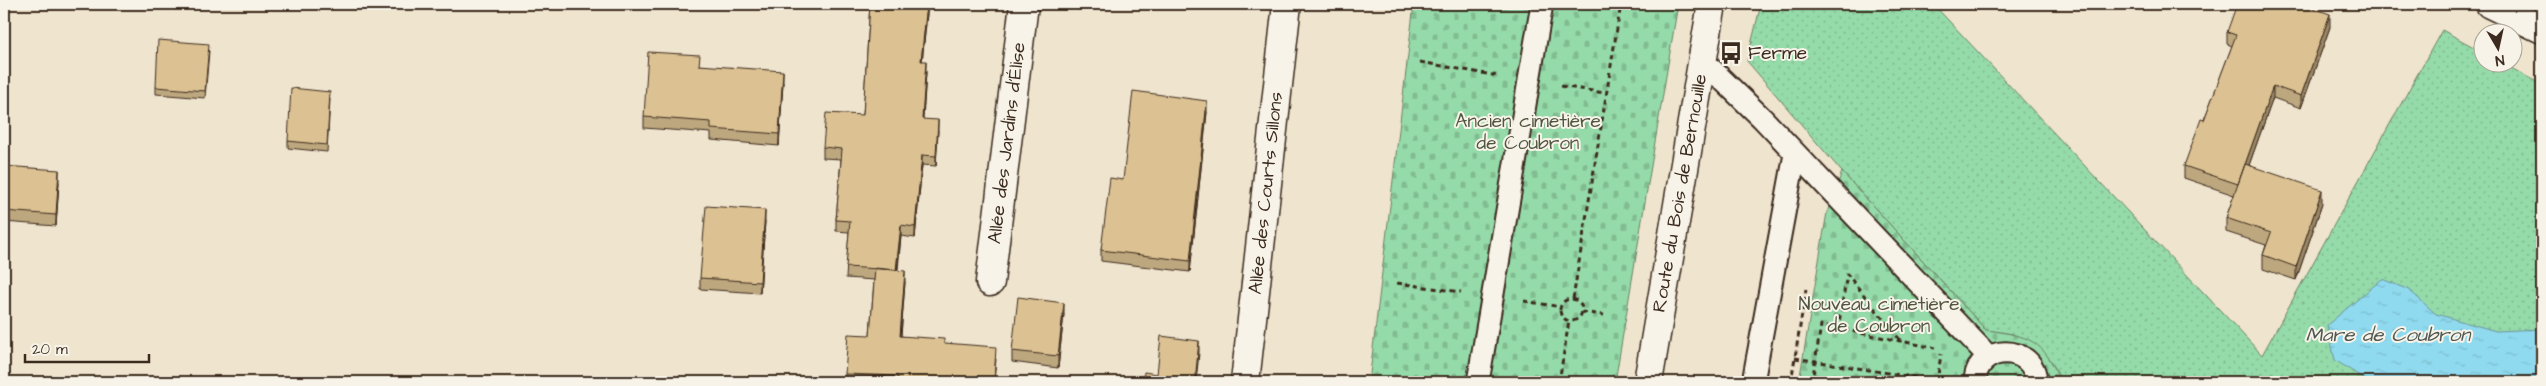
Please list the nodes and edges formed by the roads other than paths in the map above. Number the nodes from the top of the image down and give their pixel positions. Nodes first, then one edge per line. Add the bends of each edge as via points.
1 (1024, 4) edge
2 (1287, 4) edge
3 (1542, 4) edge
4 (1712, 4) edge
5 (2490, 4) edge
6 (2542, 29) edge
7 (1702, 60) junction
8 (1795, 154) junction
9 (990, 282) dead end
10 (1989, 357) junction
11 (1244, 382) edge
12 (1478, 382) edge
13 (1648, 382) edge
14 (1753, 382) edge
15 (1975, 382) edge
16 (2036, 382) edge

1 - 9 street, Allée des Jardins d'Élise
2 - 11 street, Allée des Courts Sillons
3 - 12 lane
4 - 7 street, Route du Bois de Bernouille
5 - 6 street
7 - 8 lane
7 - 13 street, Route du Bois de Bernouille
8 - 10 lane
8 - 14 lane
10 - 15 lane via 1978,369
10 - 16 lane via 2008,352 2018,354 2033,367

